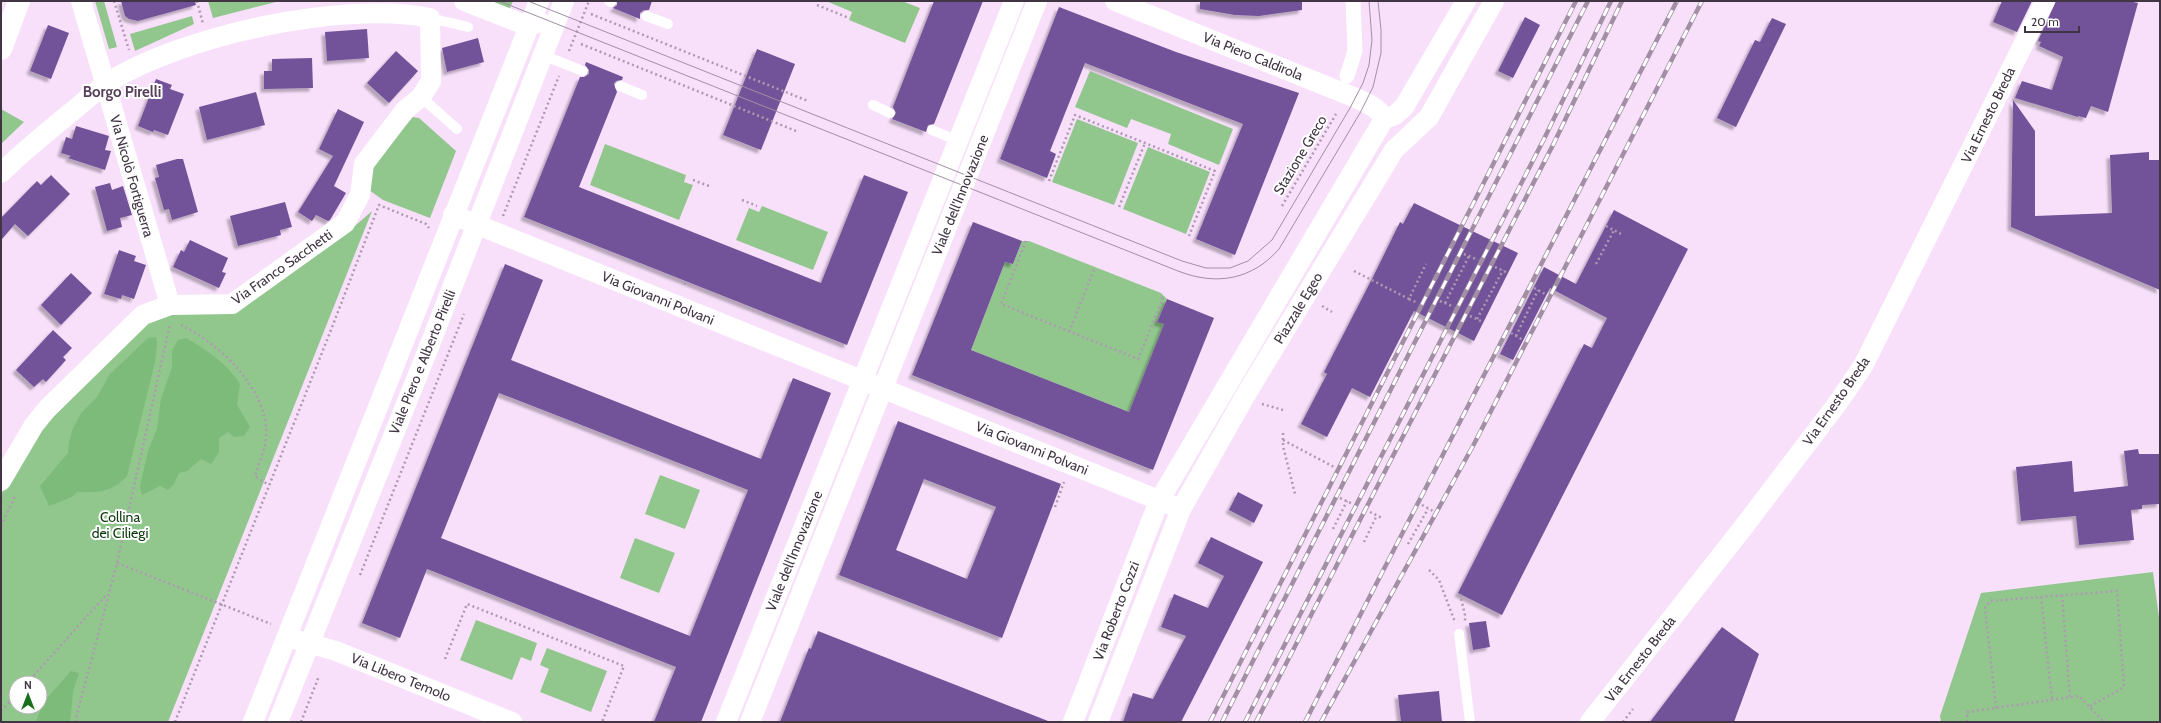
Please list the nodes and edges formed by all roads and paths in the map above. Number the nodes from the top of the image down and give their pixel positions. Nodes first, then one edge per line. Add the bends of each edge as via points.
1 (19, 1) edge
2 (81, 1) edge
3 (114, 1) edge
4 (464, 1) edge
5 (539, 1) edge
6 (545, 1) edge
7 (589, 1) edge
8 (1014, 1) edge
9 (1037, 1) edge
10 (1115, 1) edge
11 (1353, 1) edge
12 (1466, 1) edge
13 (1494, 1) edge
14 (2045, 1) edge
15 (817, 5) dead end
16 (561, 9) edge
17 (591, 14) dead end
18 (646, 16) dead end
19 (430, 18) junction
20 (849, 18) dead end
21 (668, 24) dead end
22 (528, 26) junction
23 (468, 27) dead end
24 (581, 44) dead end
25 (571, 46) dead end
26 (1, 49) edge
27 (542, 55) junction
28 (134, 68) junction
29 (583, 71) dead end
30 (1346, 76) dead end
31 (558, 77) dead end
32 (106, 84) junction
33 (620, 86) dead end
34 (642, 95) dead end
35 (421, 97) junction
36 (808, 101) dead end
37 (873, 105) dead end
38 (890, 113) dead end
39 (1336, 114) dead end
40 (1384, 119) junction
41 (457, 129) dead end
42 (932, 130) dead end
43 (796, 131) dead end
44 (958, 141) junction
45 (1145, 143) junction
46 (1, 173) edge
47 (693, 180) dead end
48 (1049, 181) dead end
49 (710, 186) dead end
50 (742, 200) dead end
51 (758, 206) dead end
52 (1282, 206) dead end
53 (1119, 207) dead end
54 (505, 211) dead end
55 (453, 215) junction
56 (476, 225) junction
57 (1606, 226) dead end
58 (430, 230) dead end
59 (1614, 230) junction
60 (1621, 234) dead end
61 (1189, 236) dead end
62 (1026, 241) dead end
63 (1464, 254) dead end
64 (1469, 256) junction
65 (1478, 260) dead end
66 (1426, 264) dead end
67 (1596, 264) dead end
68 (1095, 267) dead end
69 (1495, 267) dead end
70 (1503, 270) junction
71 (1354, 271) dead end
72 (1508, 274) dead end
73 (688, 282) dead end
74 (684, 284) dead end
75 (1534, 288) dead end
76 (1538, 290) junction
77 (1546, 294) dead end
78 (1164, 295) dead end
79 (1409, 299) junction
80 (1440, 301) dead end
81 (1418, 303) dead end
82 (1445, 303) junction
83 (1454, 307) dead end
84 (465, 312) dead end
85 (168, 313) junction
86 (1470, 316) dead end
87 (1477, 319) junction
88 (1483, 322) dead end
89 (169, 332) dead end
90 (1069, 332) junction
91 (1511, 333) dead end
92 (1516, 336) junction
93 (1523, 340) dead end
94 (862, 380) junction
95 (883, 388) junction
96 (1259, 409) dead end
97 (1283, 410) dead end
98 (1283, 434) dead end
99 (1283, 440) junction
100 (1334, 467) dead end
101 (1065, 480) dead end
102 (1, 482) edge
103 (269, 485) junction
104 (20, 487) dead end
105 (1295, 494) dead end
106 (1340, 498) dead end
107 (1159, 501) junction
108 (1347, 501) junction
109 (1353, 504) dead end
110 (1422, 505) dead end
111 (1055, 507) dead end
112 (1181, 509) junction
113 (1428, 509) junction
114 (1433, 511) dead end
115 (1370, 512) dead end
116 (1376, 515) junction
117 (1382, 518) dead end
118 (1, 526) edge
119 (1333, 528) dead end
120 (1364, 542) dead end
121 (1408, 544) dead end
122 (117, 563) junction
123 (1429, 570) dead end
124 (359, 578) dead end
125 (108, 593) junction
126 (1460, 594) dead end
127 (2062, 595) junction
128 (2041, 597) junction
129 (222, 605) junction
130 (281, 631) junction
131 (1459, 634) junction
132 (309, 645) junction
133 (444, 659) dead end
134 (321, 671) dead end
135 (34, 675) edge
136 (2070, 698) junction
137 (2052, 700) junction
138 (8, 704) edge
139 (2089, 707) junction
140 (1996, 708) junction
141 (1633, 709) dead end
142 (1, 711) edge
143 (75, 722) edge
144 (175, 722) edge
145 (253, 722) edge
146 (278, 722) edge
147 (301, 722) edge
148 (512, 722) edge
149 (602, 722) edge
150 (726, 722) edge
151 (750, 722) edge
152 (1073, 722) edge
153 (1098, 722) edge
154 (1470, 722) edge
155 (1591, 722) edge
156 (1623, 722) edge
157 (1967, 722) edge
158 (2104, 722) edge

1 - 26 street
2 - 32 street, Via Nicolò Fortiguerra
3 - 28 path
4 - 22 street
5 - 22 street, Viale Piero e Alberto Pirelli
6 - 16 street
7 - 25 path
8 - 44 street, Viale dell'Innovazione
9 - 95 street, Viale dell'Innovazione
10 - 40 street, Via Piero Caldirola via 1356,98 1373,107
11 - 30 street via 1355,51
12 - 40 street via 1404,107 1395,115
13 - 112 street, Piazzale Egeo via 1429,116 1394,150 1248,391
14 - 155 street, Via Ernesto Breda via 1863,366 1837,404
15 - 20 path
16 - 22 street
16 - 27 street, Viale Piero e Alberto Pirelli
17 - 36 path
18 - 21 lane
19 - 23 lane
19 - 28 street via 413,13 385,11 315,16 272,23 174,51
19 - 35 street, Via Franco Sacchetti via 431,81
22 - 55 street, Viale Piero e Alberto Pirelli
24 - 43 path
27 - 29 lane
27 - 56 street, Viale Piero e Alberto Pirelli
28 - 32 street
31 - 54 path
32 - 46 street
32 - 85 street, Via Nicolò Fortiguerra
33 - 34 lane
35 - 41 lane
35 - 85 street, Via Franco Sacchetti via 405,110 364,164 360,195 345,223 233,304
37 - 38 lane
39 - 52 path, Stazione Greco
40 - 107 street, Piazzale Egeo
42 - 44 lane
44 - 94 street, Viale dell'Innovazione
45 - 48 path via 1076,115
45 - 53 path
45 - 61 path via 1215,171
47 - 49 path
50 - 51 path
55 - 56 street, Via Giovanni Polvani
55 - 130 street, Viale Piero e Alberto Pirelli
56 - 94 street, Via Giovanni Polvani
56 - 132 street, Viale Piero e Alberto Pirelli
57 - 59 path
58 - 103 path via 426,224 379,205
59 - 60 path
59 - 67 path
62 - 90 path via 1001,304
63 - 64 path
64 - 65 path
64 - 82 path
66 - 79 path
68 - 90 path
69 - 70 path
70 - 72 path
70 - 87 path
71 - 79 path
73 - 74 path
75 - 76 path
76 - 77 path
76 - 92 path
78 - 90 path via 1138,359
79 - 81 path
80 - 82 path
82 - 83 path
84 - 124 path
85 - 102 street, Via Franco Sacchetti via 143,315 47,408 34,425
85 - 103 path via 171,320 190,329 213,346 248,379 263,416 266,436 255,476
86 - 87 path
87 - 88 path
89 - 122 path
91 - 92 path
92 - 93 path
94 - 95 street
94 - 150 street, Viale dell'Innovazione
95 - 107 street, Via Giovanni Polvani
95 - 151 street, Viale dell'Innovazione
96 - 97 path via 1262,404
98 - 99 path
99 - 100 path
99 - 105 path
101 - 111 path
103 - 129 path
104 - 118 path
106 - 108 path
107 - 112 street, Via Giovanni Polvani
107 - 152 street, Via Roberto Cozzi
108 - 109 path
108 - 119 path
110 - 113 path
112 - 153 street, Via Roberto Cozzi
113 - 114 path
113 - 121 path
115 - 116 path
116 - 117 path
116 - 120 path
122 - 125 path
122 - 129 path
123 - 131 path via 1439,580
125 - 135 path
125 - 143 path
126 - 131 path via 1465,622
127 - 128 path
127 - 136 path
127 - 139 path via 2117,591 2124,687
128 - 137 path
128 - 140 path via 1990,601 1985,608
129 - 130 path via 252,616
129 - 144 path
130 - 132 street, Via Libero Temolo
130 - 145 street, Viale Piero e Alberto Pirelli
131 - 154 lane
132 - 146 street, Viale Piero e Alberto Pirelli
132 - 148 street, Via Libero Temolo via 336,651
133 - 149 path via 467,604 554,638 624,666
134 - 147 path
136 - 137 path
136 - 139 path via 2079,696
137 - 140 path
138 - 142 path
139 - 158 path
140 - 157 path via 1967,712
141 - 156 path

